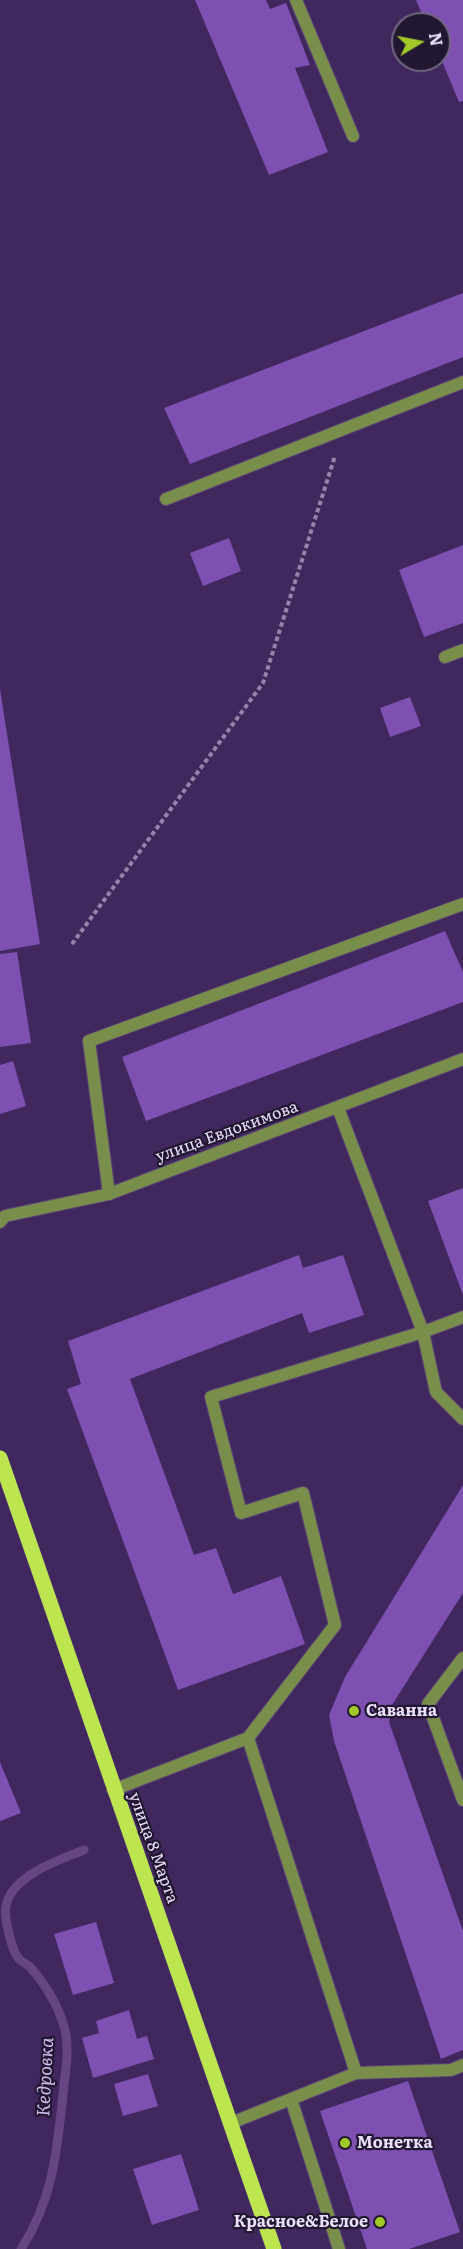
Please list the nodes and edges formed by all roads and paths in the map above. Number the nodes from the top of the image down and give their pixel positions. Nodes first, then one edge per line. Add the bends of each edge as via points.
1 (296, 0) edge
2 (353, 136) dead end
3 (463, 382) edge
4 (343, 429) junction
5 (166, 499) dead end
6 (463, 650) edge
7 (446, 657) dead end
8 (463, 904) edge
9 (72, 944) dead end
10 (463, 1059) edge
11 (338, 1108) junction
12 (109, 1194) junction
13 (0, 1222) edge
14 (463, 1317) edge
15 (423, 1332) junction
16 (463, 1419) edge
17 (0, 1458) edge
18 (463, 1658) edge
19 (248, 1738) junction
20 (113, 1790) junction
21 (463, 1800) edge
22 (463, 2065) edge
23 (356, 2073) junction
24 (291, 2099) junction
25 (231, 2123) junction
26 (274, 2249) edge
27 (339, 2249) edge

1 - 2 street
3 - 4 street
4 - 5 street
4 - 9 path via 263,683
6 - 7 street
8 - 12 street via 89,1041
10 - 11 street, улица Евдокимова
11 - 12 street, улица Евдокимова
11 - 15 street
12 - 13 street, улица Евдокимова via 5,1216
14 - 15 street
15 - 16 street via 436,1392
15 - 19 street via 211,1397 241,1513 303,1493 335,1625
17 - 20 main road, улица 8 Марта
18 - 21 street via 428,1704
19 - 20 street
19 - 23 street
20 - 25 main road, улица 8 Марта
22 - 23 street via 451,2070
23 - 24 street
24 - 25 street
24 - 27 street
25 - 26 main road, улица 8 Марта

